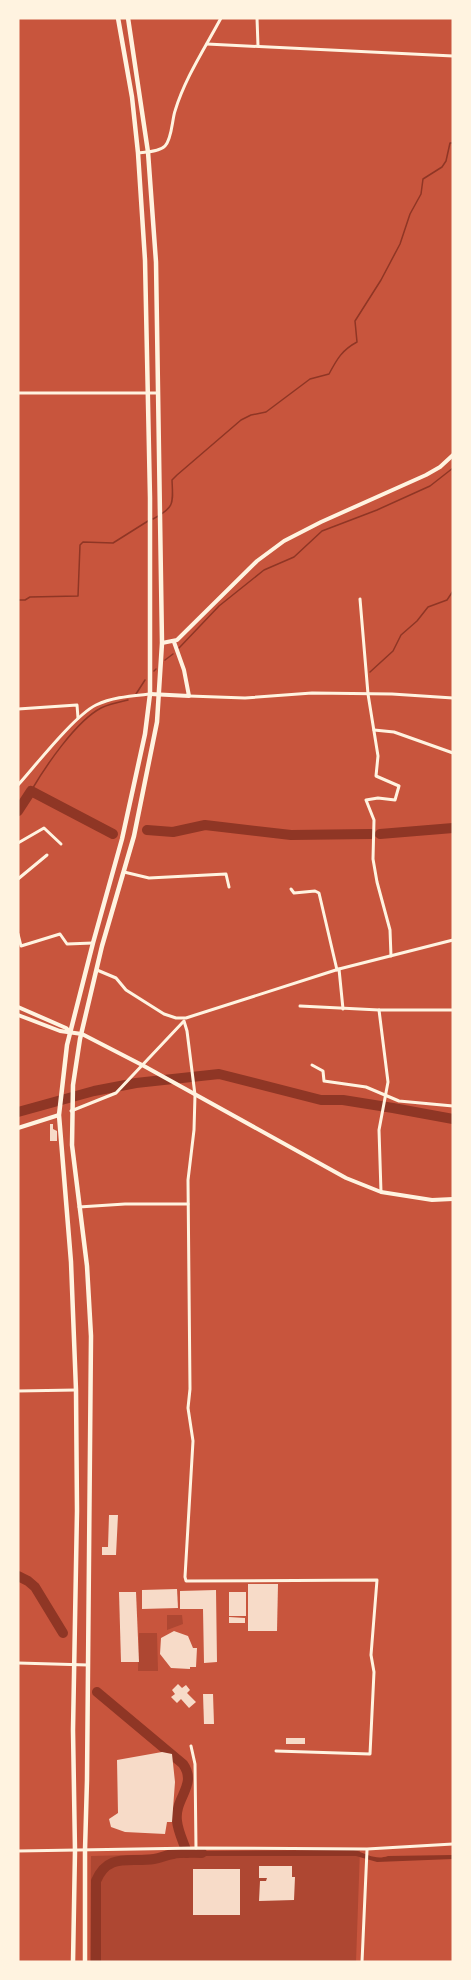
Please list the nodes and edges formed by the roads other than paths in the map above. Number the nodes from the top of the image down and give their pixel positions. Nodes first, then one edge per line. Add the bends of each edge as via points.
1 (118, 18) edge
2 (128, 18) edge
3 (221, 18) edge
4 (257, 18) edge
5 (207, 44) junction
6 (258, 46) junction
7 (453, 56) edge
8 (148, 152) junction
9 (138, 153) junction
10 (18, 393) edge
11 (148, 393) junction
12 (157, 393) junction
13 (453, 455) edge
14 (360, 599) dead end
15 (174, 642) junction
16 (162, 643) junction
17 (150, 694) junction
18 (159, 694) junction
19 (368, 694) junction
20 (189, 696) junction
21 (453, 698) edge
22 (18, 709) edge
23 (78, 718) junction
24 (374, 730) junction
25 (453, 753) edge
26 (18, 784) edge
27 (18, 843) edge
28 (61, 844) dead end
29 (47, 855) dead end
30 (124, 872) junction
31 (18, 879) edge
32 (229, 887) dead end
33 (291, 889) dead end
34 (18, 934) edge
35 (453, 940) edge
36 (93, 943) junction
37 (391, 956) junction
38 (97, 970) junction
39 (338, 970) junction
40 (300, 1006) dead end
41 (18, 1007) edge
42 (343, 1009) junction
43 (379, 1010) junction
44 (453, 1010) edge
45 (18, 1015) edge
46 (185, 1020) junction
47 (70, 1032) junction
48 (81, 1034) junction
49 (144, 1065) junction
50 (312, 1065) dead end
51 (195, 1095) junction
52 (386, 1095) junction
53 (453, 1106) edge
54 (71, 1111) junction
55 (59, 1115) junction
56 (18, 1128) edge
57 (381, 1192) junction
58 (453, 1199) edge
59 (188, 1204) junction
60 (79, 1207) junction
61 (76, 1390) junction
62 (18, 1391) edge
63 (18, 1663) edge
64 (74, 1664) junction
65 (88, 1665) junction
66 (191, 1746) dead end
67 (276, 1751) dead end
68 (453, 1844) edge
69 (196, 1848) junction
70 (367, 1849) junction
71 (84, 1850) junction
72 (18, 1851) edge
73 (75, 1851) junction
74 (73, 1962) edge
75 (85, 1962) edge
76 (362, 1962) edge

1 - 9 main road
2 - 8 main road
3 - 5 street
4 - 6 street
5 - 6 street
5 - 8 street via 175,110 167,143 164,148
6 - 7 street
8 - 9 street
8 - 12 main road via 156,262
9 - 11 main road
10 - 11 street
11 - 12 street
11 - 17 main road
12 - 16 main road
13 - 15 main road via 426,475 284,541 257,561
14 - 19 street
15 - 16 main road
15 - 20 main road
16 - 18 main road
17 - 18 main road
17 - 23 street via 112,699 93,706
17 - 36 main road via 146,734 122,839
18 - 20 main road
18 - 30 main road via 157,722
19 - 20 street
19 - 21 street
19 - 24 street
22 - 23 street via 77,705
23 - 26 street
24 - 25 street via 394,732
24 - 37 street via 376,776 399,786 395,800 366,800 374,820 373,859 390,930
27 - 28 street via 44,828
29 - 31 street
30 - 32 street via 149,878 226,874
30 - 38 main road
33 - 39 street via 294,893 319,893
34 - 36 street via 21,946 60,934 67,944
35 - 37 street
36 - 47 main road
37 - 39 street
38 - 46 street via 116,978 126,990 164,1014
38 - 48 main road
39 - 42 street
39 - 46 street
40 - 42 street
41 - 47 main road
42 - 43 street
43 - 44 street
43 - 52 street via 388,1082
45 - 47 main road
46 - 49 street
46 - 51 street
47 - 48 main road
47 - 55 main road
48 - 49 main road
48 - 54 main road
49 - 51 main road
49 - 54 street via 116,1094
50 - 52 street via 323,1071 324,1081 366,1087
51 - 57 main road via 329,1169
51 - 59 street
52 - 53 street via 399,1101
52 - 57 street via 379,1130
54 - 60 main road
55 - 56 main road
55 - 61 main road
57 - 58 main road via 432,1200
59 - 60 street
59 - 67 street via 188,1408 193,1442 186,1581 376,1580 370,1754
60 - 65 main road via 91,1336
61 - 62 street
61 - 64 main road
63 - 64 street
64 - 65 street
64 - 73 main road
65 - 71 main road
66 - 69 street via 195,1764
68 - 70 street
69 - 70 street
69 - 71 street
70 - 76 street
71 - 73 street
71 - 75 main road
72 - 73 street
73 - 74 main road

